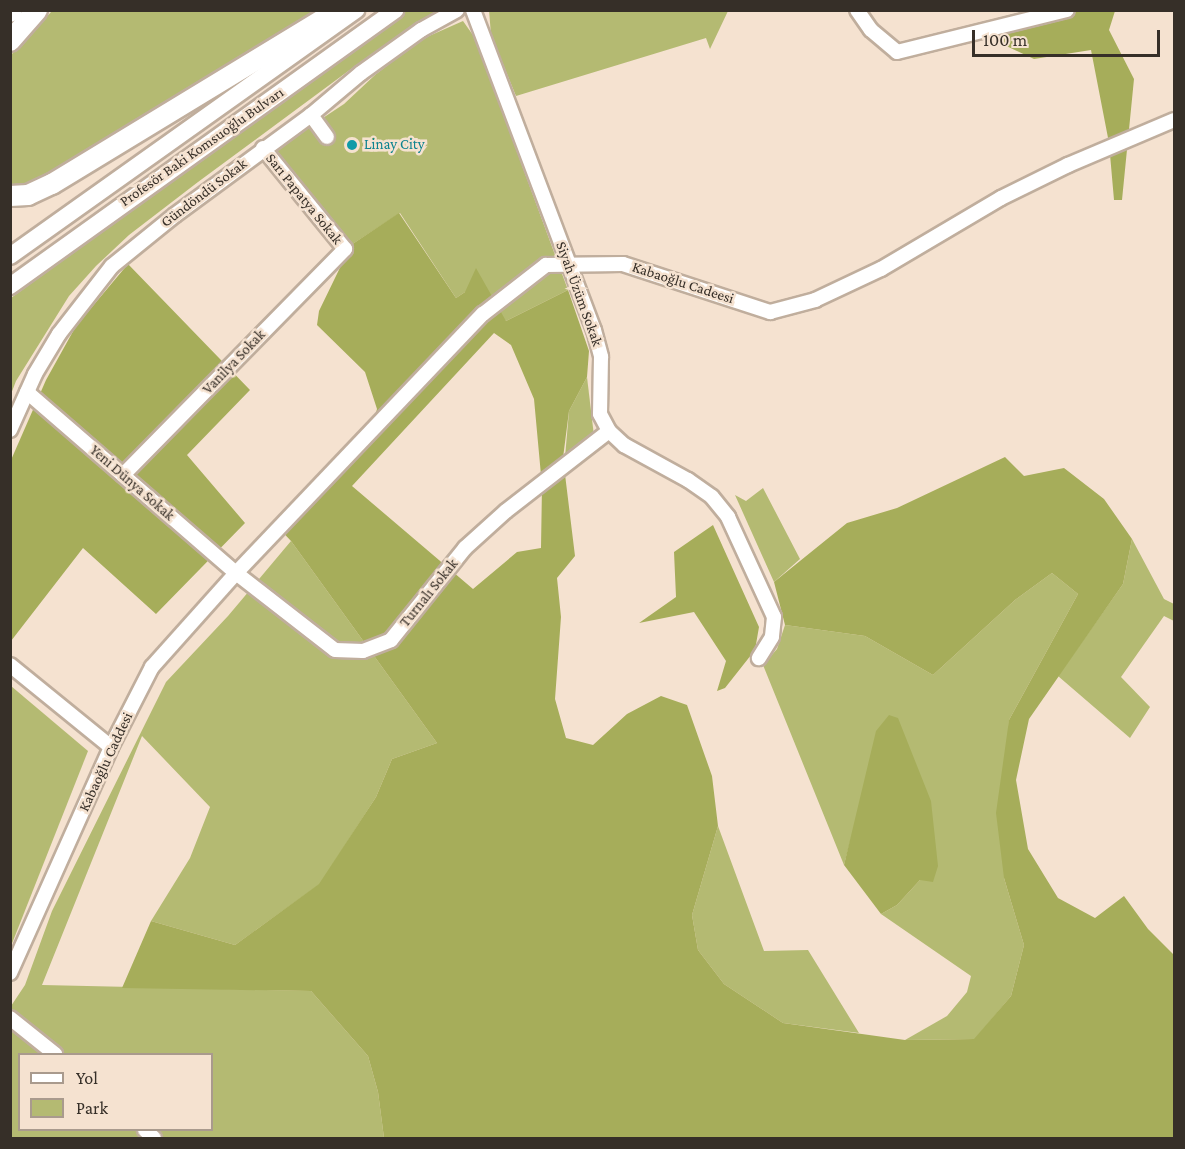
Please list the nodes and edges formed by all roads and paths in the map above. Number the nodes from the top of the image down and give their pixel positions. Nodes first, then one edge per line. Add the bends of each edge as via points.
1 (38, 10) edge
2 (338, 10) edge
3 (356, 10) edge
4 (395, 10) edge
5 (457, 10) edge
6 (473, 10) edge
7 (857, 10) edge
8 (1067, 10) edge
9 (10, 41) edge
10 (311, 115) junction
11 (1174, 120) edge
12 (327, 136) dead end
13 (263, 148) junction
14 (10, 196) edge
15 (345, 249) joint
16 (10, 256) edge
17 (569, 265) junction
18 (10, 286) edge
19 (27, 392) junction
20 (10, 430) edge
21 (609, 431) junction
22 (123, 475) junction
23 (236, 573) junction
24 (759, 658) dead end
25 (10, 665) edge
26 (111, 747) junction
27 (10, 973) edge
28 (10, 1018) edge
29 (54, 1053) edge

1 - 9 highway
2 - 14 highway via 52,184 28,195
3 - 16 main road, Profesör Baki Komsuoğlu Bulvarı
4 - 18 main road, Profesör Baki Komsuoğlu Bulvarı
5 - 10 street, Gündöndü Sokak via 392,50
6 - 17 street, Siyah Üzüm Sokak
7 - 8 street via 871,30 897,52
10 - 12 street
10 - 13 street, Gündöndü Sokak
11 - 17 street, Kabaoğlu Cadeesi via 1001,198 872,273 815,300 770,312 623,264
13 - 15 street, Sarı Papatya Sokak
13 - 19 street, Gündöndü Sokak via 112,266 59,333
15 - 22 street, Vanilya Sokak
17 - 21 street, Siyah Üzüm Sokak via 601,357 600,414
17 - 23 street, Kabaoğlu Cadeesi via 546,265 483,314
19 - 20 street, Gündöndü Sokak
19 - 22 street, Yeni Dünya Sokak
21 - 23 street, Turnalı Sokak via 465,548 391,640 363,651 335,650
21 - 24 street via 624,445 712,497 728,517 774,617 772,637
22 - 23 street, Yeni Dünya Sokak
23 - 26 street, Kabaoğlu Caddesi via 152,667
25 - 26 street
26 - 27 street, Kabaoğlu Caddesi
28 - 29 street

